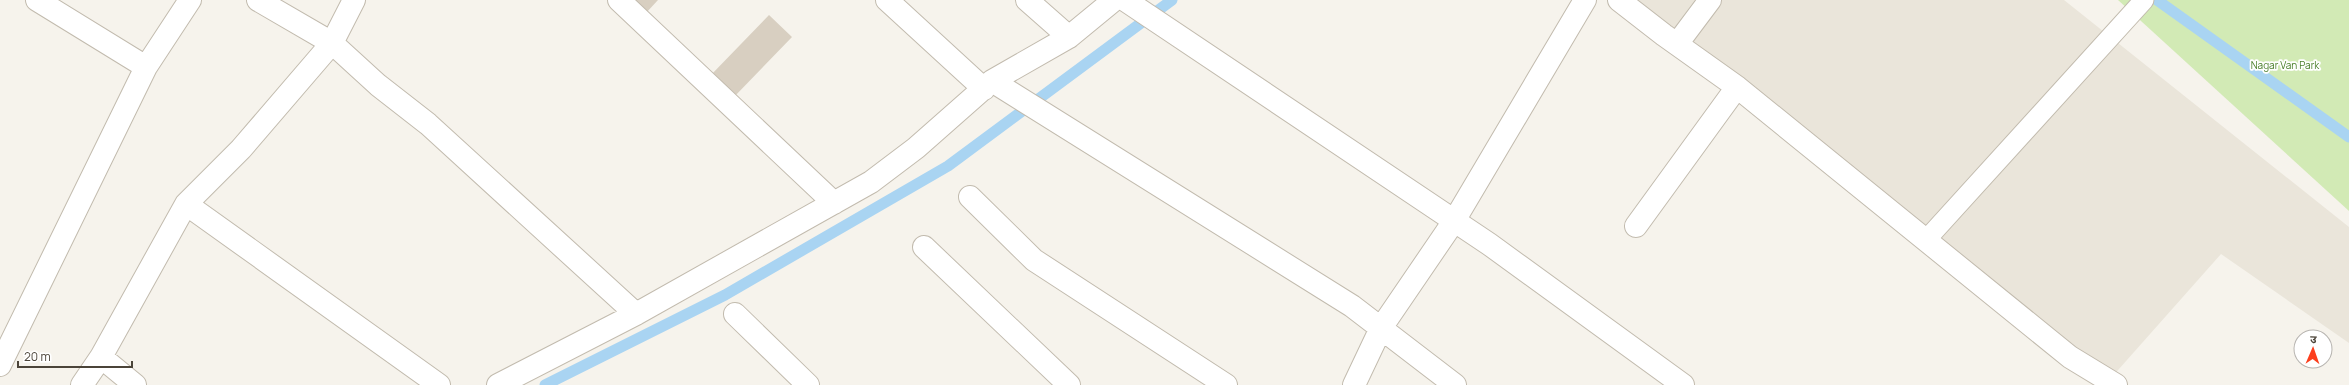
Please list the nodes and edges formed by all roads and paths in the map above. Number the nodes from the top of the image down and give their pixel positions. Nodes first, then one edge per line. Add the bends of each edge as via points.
1 (37, 0) edge
2 (190, 0) edge
3 (258, 0) edge
4 (354, 0) edge
5 (619, 0) edge
6 (886, 0) edge
7 (1027, 0) edge
8 (1114, 0) edge
9 (1585, 0) edge
10 (1619, 0) edge
11 (1710, 0) edge
12 (2144, 0) edge
13 (1130, 3) edge
14 (1069, 38) junction
15 (332, 43) junction
16 (1677, 44) junction
17 (146, 67) junction
18 (993, 86) junction
19 (1737, 87) junction
20 (970, 197) dead end
21 (834, 203) junction
22 (186, 204) junction
23 (1454, 221) junction
24 (1636, 226) dead end
25 (1926, 240) junction
26 (924, 247) dead end
27 (636, 314) junction
28 (735, 314) dead end
29 (1381, 328) junction
30 (101, 357) junction
31 (0, 365) edge
32 (2106, 383) edge
33 (82, 385) edge
34 (135, 385) edge
35 (438, 385) edge
36 (498, 385) edge
37 (808, 385) edge
38 (1069, 385) edge
39 (1226, 385) edge
40 (1354, 385) edge
41 (1455, 385) edge
42 (1683, 385) edge

1 - 17 street
2 - 17 street
3 - 15 street
4 - 15 street
5 - 21 street
6 - 18 street
7 - 14 street
8 - 14 street
9 - 23 street
10 - 16 street
11 - 16 street
12 - 25 lane
13 - 23 street
14 - 18 street
15 - 22 street via 241,149
15 - 27 street via 378,85 428,124
16 - 19 street
17 - 31 street
18 - 21 street via 871,182
18 - 29 street via 1043,114 1352,306
19 - 24 street
19 - 25 street
20 - 39 street via 1034,260
21 - 27 street
22 - 30 street
22 - 35 street
23 - 29 street
23 - 42 street
25 - 32 street via 2070,357
26 - 38 street
27 - 36 street
28 - 37 street
29 - 40 street
29 - 41 street
30 - 33 street
30 - 34 street

